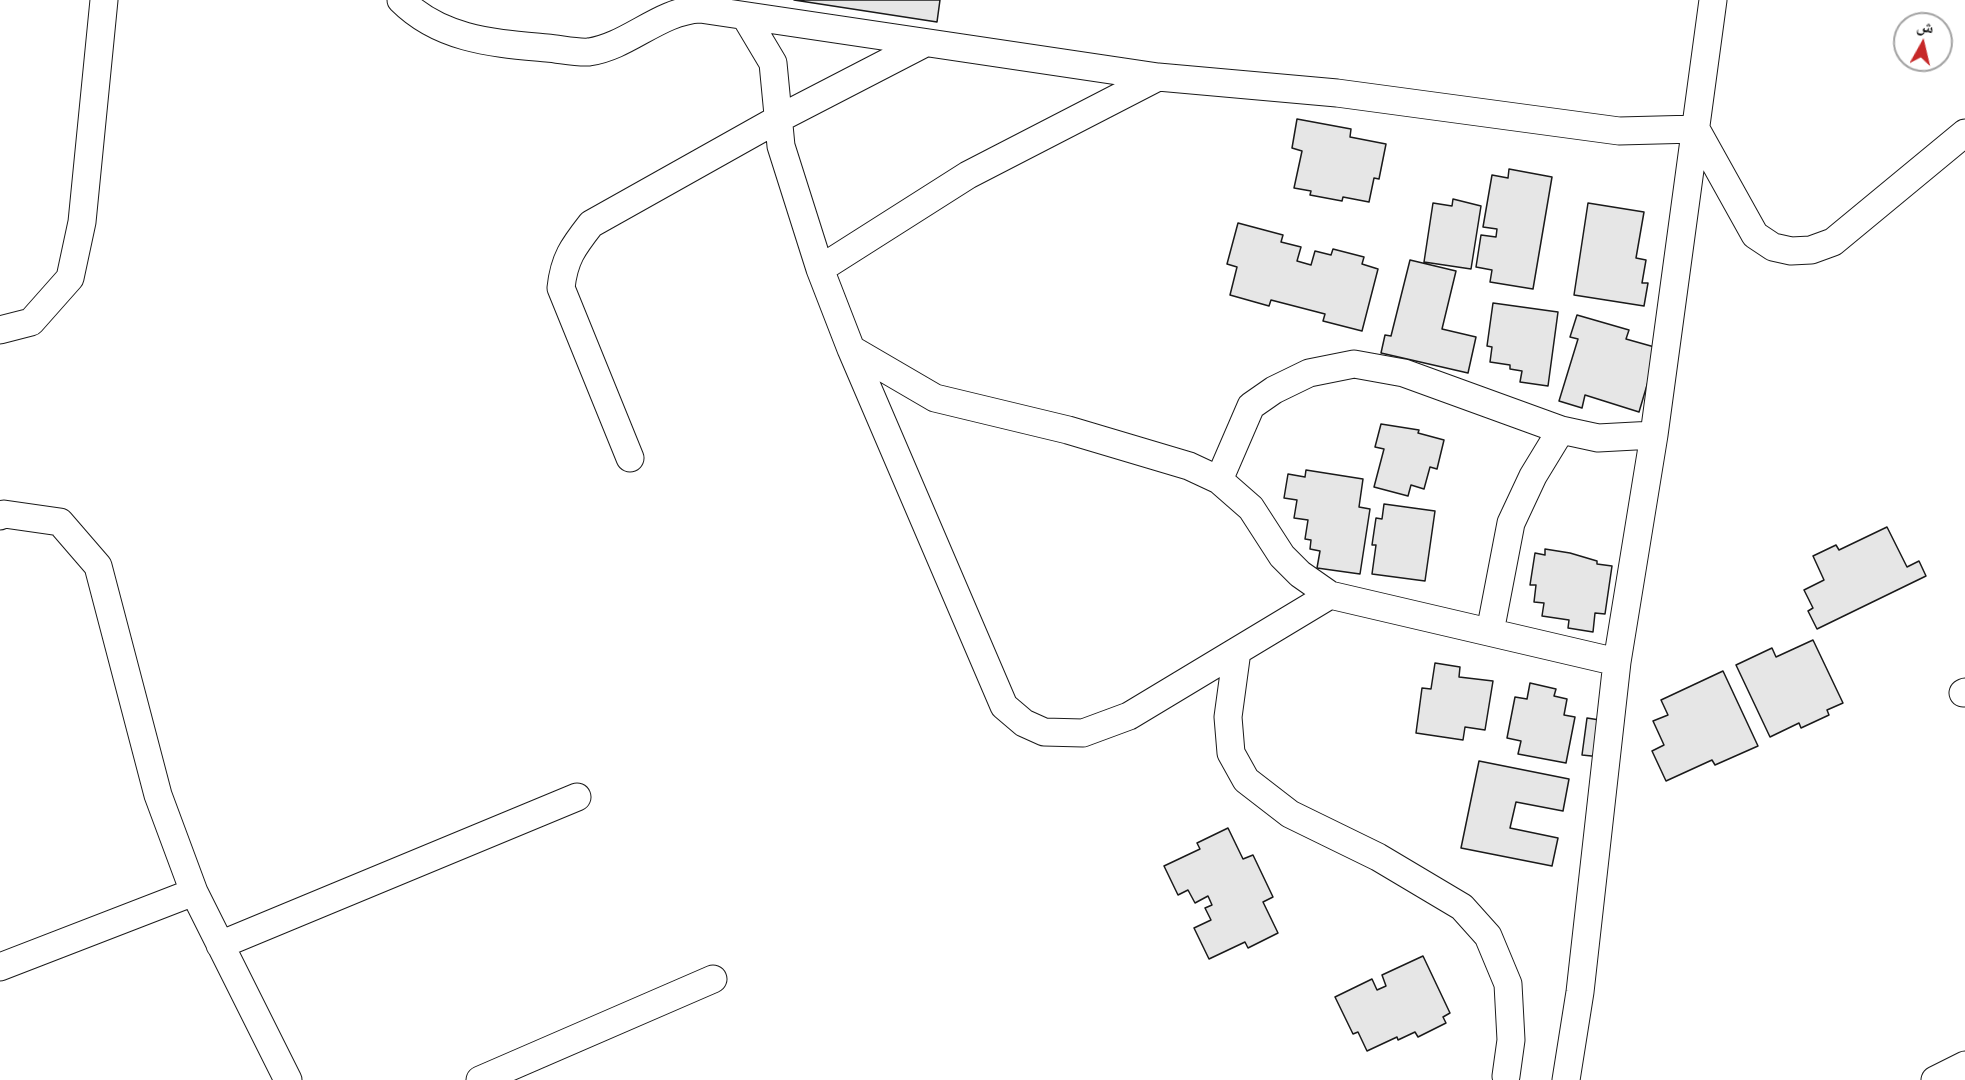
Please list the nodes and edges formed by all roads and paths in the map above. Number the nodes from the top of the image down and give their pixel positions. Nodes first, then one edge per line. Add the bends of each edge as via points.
1 (104, 0) edge
2 (401, 0) edge
3 (1713, 0) edge
4 (746, 16) junction
5 (925, 43) junction
6 (1158, 77) junction
7 (780, 118) junction
8 (1696, 129) junction
9 (1965, 133) edge
10 (820, 269) junction
11 (0, 330) edge
12 (850, 349) junction
13 (1561, 430) junction
14 (1654, 435) junction
15 (630, 458) dead end
16 (1219, 480) junction
17 (0, 516) edge
18 (1330, 595) junction
19 (1490, 632) junction
20 (1237, 651) junction
21 (1617, 662) junction
22 (577, 797) dead end
23 (195, 892) junction
24 (220, 945) junction
25 (0, 967) edge
26 (713, 978) dead end
27 (1965, 1065) edge
28 (1506, 1076) dead end
29 (288, 1080) edge
30 (480, 1080) edge
31 (1566, 1080) edge
32 (1935, 1080) edge

1 - 11 street via 82,222 70,278 31,322
2 - 4 street via 440,28 482,42 588,52 622,40 681,10
3 - 8 street
4 - 5 street
4 - 7 street via 773,63
5 - 6 street
5 - 7 street
6 - 8 street via 1336,93 1619,131
6 - 10 street via 968,175
7 - 10 street via 781,146
7 - 15 street via 591,225 563,267 561,288
8 - 9 street via 1755,235 1773,247 1791,251 1811,250 1833,242
8 - 14 street
10 - 12 street
12 - 16 street via 935,398 1068,430 1189,466
12 - 20 street via 1004,706 1024,723 1044,732 1083,733 1129,716
13 - 14 street via 1598,438
13 - 16 street via 1404,373 1354,363 1309,372 1251,406
13 - 19 street via 1510,523
14 - 21 street
16 - 18 street via 1251,508 1282,556
17 - 23 street via 60,522 98,566 158,795
18 - 19 street
18 - 20 street
19 - 21 street
20 - 28 street via 1228,717 1231,753 1246,780 1290,814 1378,857 1462,907 1488,936 1508,984 1510,1040
21 - 31 street via 1580,992
22 - 24 street
23 - 24 street
23 - 25 street
24 - 29 street
26 - 30 street
27 - 32 street

